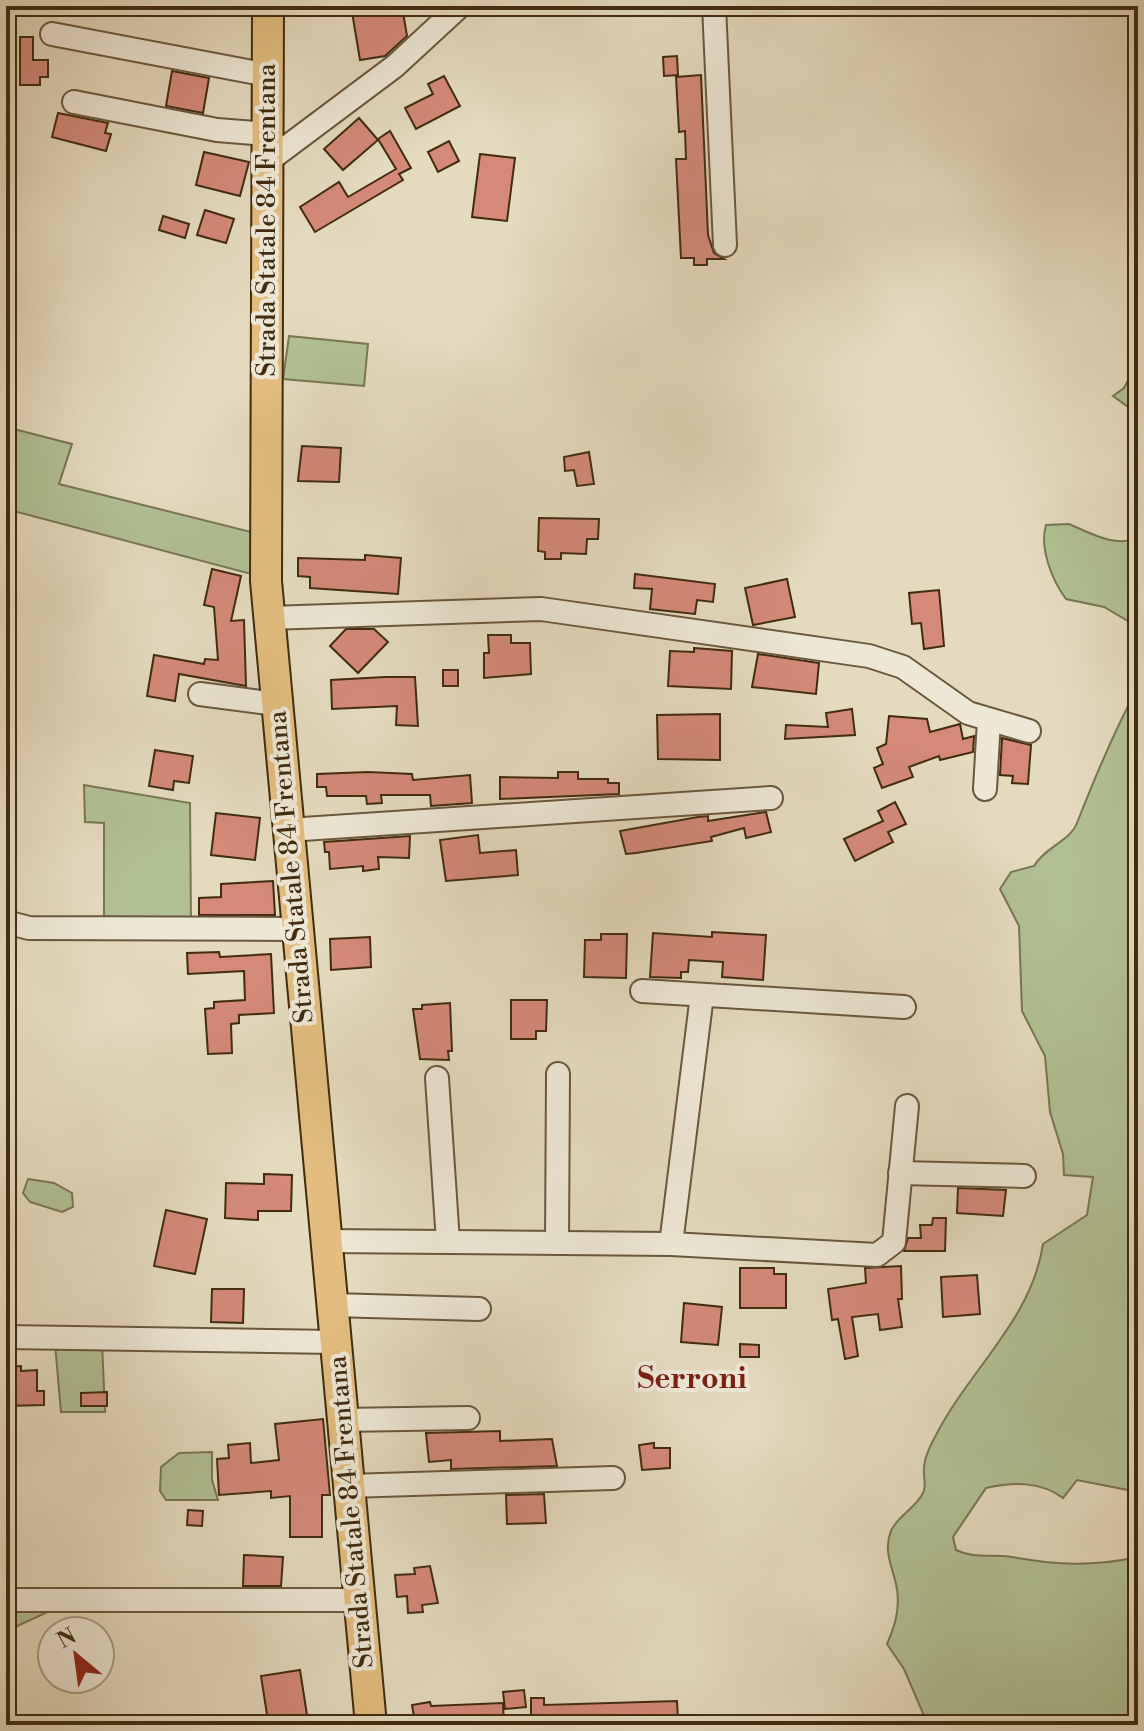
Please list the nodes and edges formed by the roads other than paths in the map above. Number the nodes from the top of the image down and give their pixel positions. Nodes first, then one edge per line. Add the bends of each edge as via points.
1 (268, 6) edge
2 (460, 6) edge
3 (714, 6) edge
4 (52, 34) dead end
5 (268, 75) junction
6 (74, 102) dead end
7 (268, 148) junction
8 (725, 245) dead end
9 (269, 618) junction
10 (200, 694) dead end
11 (276, 704) junction
12 (989, 720) junction
13 (1029, 731) dead end
14 (985, 789) dead end
15 (771, 798) dead end
16 (288, 830) junction
17 (6, 922) edge
18 (296, 929) junction
19 (642, 991) dead end
20 (702, 995) junction
21 (904, 1007) dead end
22 (558, 1074) dead end
23 (437, 1078) dead end
24 (907, 1106) dead end
25 (900, 1173) junction
26 (1024, 1176) dead end
27 (325, 1241) junction
28 (448, 1242) junction
29 (557, 1243) junction
30 (671, 1244) junction
31 (331, 1305) junction
32 (479, 1309) dead end
33 (6, 1337) edge
34 (335, 1342) junction
35 (468, 1418) dead end
36 (342, 1420) junction
37 (613, 1478) dead end
38 (348, 1486) junction
39 (6, 1600) edge
40 (359, 1600) junction
41 (371, 1725) edge

1 - 5 main road, Strada Statale 84 Frentana
2 - 7 street via 395,66
3 - 8 street
4 - 5 street
5 - 7 main road, Strada Statale 84 Frentana
6 - 7 street via 217,130
7 - 9 main road, Strada Statale 84 Frentana
9 - 11 main road, Strada Statale 84 Frentana
9 - 12 street via 541,609 572,613 869,656 903,667 966,711
10 - 11 street
11 - 16 main road, Strada Statale 84 Frentana
12 - 13 street
12 - 14 street
15 - 16 street
16 - 18 main road, Strada Statale 84 Frentana
17 - 18 street via 29,928
18 - 27 main road, Strada Statale 84 Frentana
19 - 20 street
20 - 21 street
20 - 30 street
22 - 29 street
23 - 28 street
24 - 25 street
25 - 26 street
25 - 30 street via 894,1242 877,1255
27 - 28 street
27 - 31 main road, Strada Statale 84 Frentana
28 - 29 street
29 - 30 street
31 - 32 street
31 - 34 main road, Strada Statale 84 Frentana
33 - 34 street
34 - 36 main road, Strada Statale 84 Frentana
35 - 36 street
36 - 38 main road, Strada Statale 84 Frentana
37 - 38 street
38 - 40 main road, Strada Statale 84 Frentana
39 - 40 street
40 - 41 main road, Strada Statale 84 Frentana

